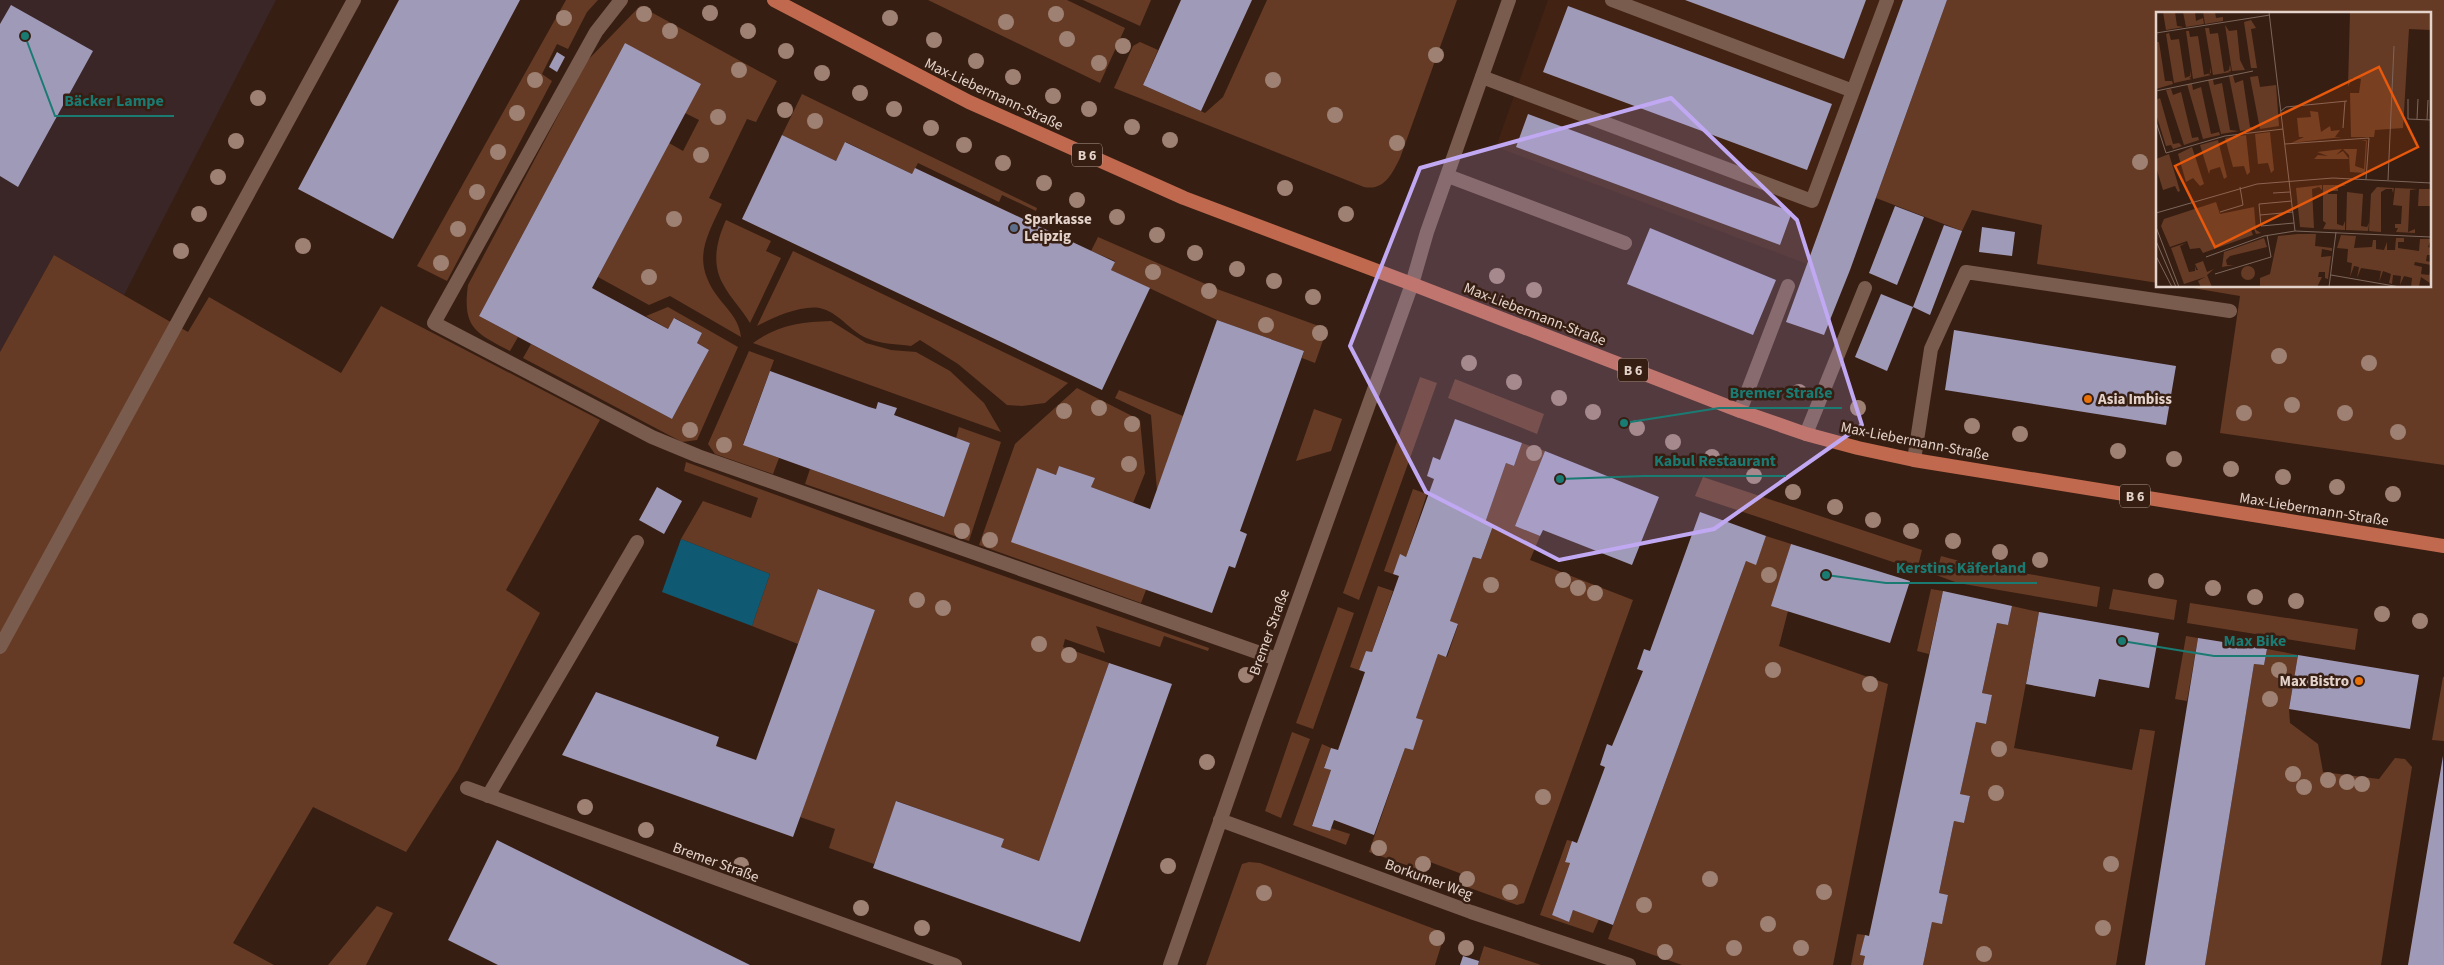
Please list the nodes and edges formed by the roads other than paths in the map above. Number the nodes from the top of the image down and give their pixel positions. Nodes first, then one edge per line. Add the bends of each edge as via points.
1 (354, 0) edge
2 (621, 0) edge
3 (774, 0) edge
4 (1509, 0) edge
5 (1612, 0) edge
6 (1887, 0) edge
7 (1482, 77) junction
8 (1853, 91) junction
9 (1448, 176) junction
10 (1625, 243) dead end
11 (1412, 284) junction
12 (1788, 286) dead end
13 (1865, 288) dead end
14 (2230, 311) dead end
15 (1740, 412) junction
16 (1806, 434) junction
17 (1914, 460) junction
18 (637, 542) dead end
19 (2444, 546) edge
20 (0, 647) edge
21 (1277, 659) junction
22 (467, 788) dead end
23 (488, 796) junction
24 (1220, 820) junction
25 (955, 965) edge
26 (1170, 965) edge
27 (1629, 965) edge

1 - 20 street
2 - 21 street via 596,32 434,323 652,437 698,456
3 - 11 main road, Max-Liebermann-Straße / B 6 via 969,102 1130,174 1260,228
4 - 7 street, Bremer Straße
5 - 8 street
6 - 8 street
7 - 8 street via 1812,201
7 - 9 street, Bremer Straße
9 - 10 street
9 - 11 street, Bremer Straße via 1426,232
11 - 15 main road, Max-Liebermann-Straße / B 6
11 - 21 street, Bremer Straße
12 - 15 street
13 - 16 street
14 - 17 street via 1966,272 1931,349
15 - 16 main road, Max-Liebermann-Straße / B 6
16 - 17 main road, Max-Liebermann-Straße / B 6
17 - 19 main road, Max-Liebermann-Straße / B 6
18 - 23 street
21 - 24 street, Bremer Straße
22 - 23 street, Bremer Straße
23 - 25 street, Bremer Straße
24 - 26 street, Bremer Straße
24 - 27 street, Borkumer Weg via 1471,912

